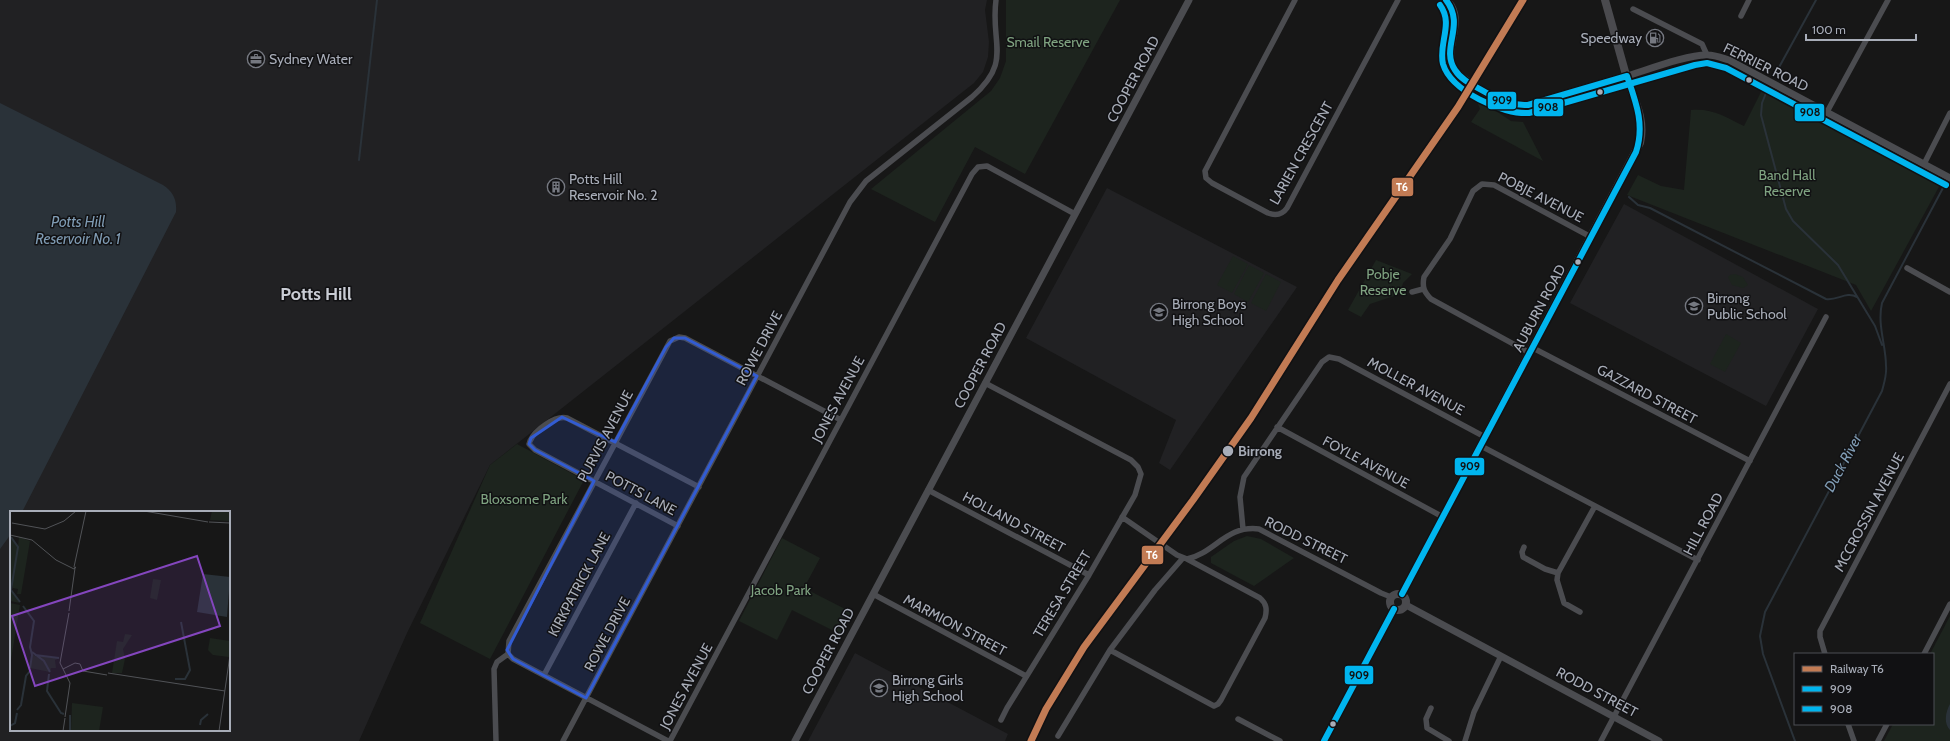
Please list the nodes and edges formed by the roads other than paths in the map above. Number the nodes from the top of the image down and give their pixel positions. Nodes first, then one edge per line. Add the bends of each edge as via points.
1 (996, 0) edge
2 (1188, 0) edge
3 (1295, 0) edge
4 (1398, 0) edge
5 (1446, 0) edge
6 (1605, 0) edge
7 (1750, 0) edge
8 (1888, 0) edge
9 (1633, 9) dead end
10 (1741, 16) dead end
11 (1707, 55) junction
12 (1627, 76) junction
13 (1827, 112) junction
14 (1950, 113) edge
15 (1924, 164) junction
16 (1950, 178) edge
17 (1075, 214) junction
18 (1591, 237) junction
19 (1907, 268) dead end
20 (1423, 289) junction
21 (1412, 292) dead end
22 (1950, 292) edge
23 (1826, 317) dead end
24 (1531, 350) junction
25 (757, 376) junction
26 (985, 383) junction
27 (1950, 384) edge
28 (841, 420) junction
29 (1277, 427) junction
30 (1486, 437) junction
31 (615, 442) junction
32 (1481, 446) junction
33 (1750, 461) junction
34 (594, 481) junction
35 (699, 487) junction
36 (928, 490) junction
37 (636, 504) junction
38 (1595, 506) junction
39 (1122, 517) junction
40 (1443, 517) junction
41 (678, 526) junction
42 (1244, 529) junction
43 (1524, 547) dead end
44 (1185, 558) junction
45 (1698, 560) junction
46 (1558, 573) junction
47 (1088, 576) junction
48 (873, 594) junction
49 (1402, 594) junction
50 (1391, 597) junction
51 (1950, 604) edge
52 (1406, 605) junction
53 (1394, 609) junction
54 (1580, 612) dead end
55 (1110, 650) junction
56 (1825, 653) edge
57 (1925, 653) edge
58 (508, 654) junction
59 (1501, 656) junction
60 (544, 675) junction
61 (1026, 676) junction
62 (586, 698) junction
63 (1431, 708) dead end
64 (1615, 716) junction
65 (1238, 719) dead end
66 (1001, 720) dead end
67 (1848, 725) edge
68 (1886, 725) edge
69 (1058, 736) dead end
70 (496, 741) edge
71 (563, 741) edge
72 (669, 741) edge
73 (795, 741) edge
74 (1280, 741) edge
75 (1324, 741) edge
76 (1449, 741) edge
77 (1465, 741) edge
78 (1601, 741) edge
79 (1660, 741) edge
80 (1854, 741) edge
81 (1878, 741) edge

1 - 25 street, ROWE DRIVE via 998,52 988,81 857,191
2 - 17 street, COOPER ROAD
3 - 4 street, LARIEN CRESCENT via 1205,171 1206,178 1212,183 1268,213 1277,215 1287,208
5 - 12 main road, FERRIER ROAD via 1452,8 1455,21 1451,52 1453,66 1461,76 1504,103 1521,106
6 - 12 main road, AUBURN ROAD
7 - 10 street
8 - 13 street
9 - 11 street via 1702,44
11 - 12 street, FERRIER ROAD
11 - 13 street, FERRIER ROAD via 1729,60
12 - 18 main road, AUBURN ROAD via 1640,116 1641,139
13 - 15 street, FERRIER ROAD
14 - 15 street
15 - 16 street, FERRIER ROAD
17 - 26 street, COOPER ROAD
17 - 28 street, JONES AVENUE via 996,170 987,166 978,167
18 - 20 street, POBJE AVENUE via 1494,185 1482,184 1473,191 1450,239 1424,277
18 - 24 main road, AUBURN ROAD
19 - 22 street
20 - 21 street
20 - 24 street via 1431,299
23 - 33 street, HILL ROAD
24 - 30 main road, AUBURN ROAD
24 - 33 street, GAZZARD STREET
25 - 28 street
25 - 31 street, PURVIS AVENUE via 685,338 674,338 666,347
25 - 35 street, ROWE DRIVE
26 - 36 street, COOPER ROAD
26 - 39 street, TERESA STREET via 1131,460 1138,467 1140,479 1135,495
27 - 56 street, MCCROSSIN AVENUE via 1820,630
28 - 72 street, JONES AVENUE
29 - 30 street, MOLLER AVENUE via 1324,360 1336,357
29 - 40 street, FOYLE AVENUE
29 - 42 street via 1249,469 1241,487
30 - 32 main road, AUBURN ROAD
31 - 34 street, PURVIS AVENUE
31 - 34 street, POTTS LANE via 567,418 556,418 531,438 531,447
31 - 35 street
32 - 38 street
32 - 40 main road, AUBURN ROAD
33 - 45 street, HILL ROAD
34 - 37 street, POTTS LANE
34 - 58 street, PURVIS AVENUE via 509,641
35 - 41 street, ROWE DRIVE
36 - 47 street, HOLLAND STREET
36 - 48 street, COOPER ROAD
37 - 41 street, POTTS LANE
37 - 60 street, KIRKPATRICK LANE
38 - 45 street
38 - 46 street
39 - 44 street via 1169,550
39 - 47 street, TERESA STREET
40 - 49 main road, AUBURN ROAD
41 - 62 street, ROWE DRIVE
42 - 44 street, RODD STREET via 1230,533 1198,555
42 - 50 street, RODD STREET via 1266,531
43 - 46 street via 1523,558
44 - 55 street via 1155,590
44 - 55 street via 1260,598 1266,605 1264,618 1218,704 1214,706
45 - 64 street, HILL ROAD
46 - 54 street via 1557,580 1564,603
47 - 61 street, TERESA STREET
48 - 61 street, MARMION STREET
48 - 73 street, COOPER ROAD
49 - 50 main road
49 - 52 main road via 1407,600
50 - 53 main road via 1390,602
51 - 57 street
52 - 53 main road via 1400,610
52 - 59 street, RODD STREET
53 - 75 main road
55 - 69 street
58 - 60 street
58 - 70 street via 497,662 494,670
59 - 64 street, RODD STREET
59 - 77 street via 1474,712
60 - 62 street
61 - 66 street, TERESA STREET
62 - 71 street, ROWE DRIVE
62 - 72 street
63 - 76 street via 1426,719 1427,728
64 - 78 street, HILL ROAD
64 - 79 street, RODD STREET
65 - 74 street
67 - 80 street
68 - 81 street

